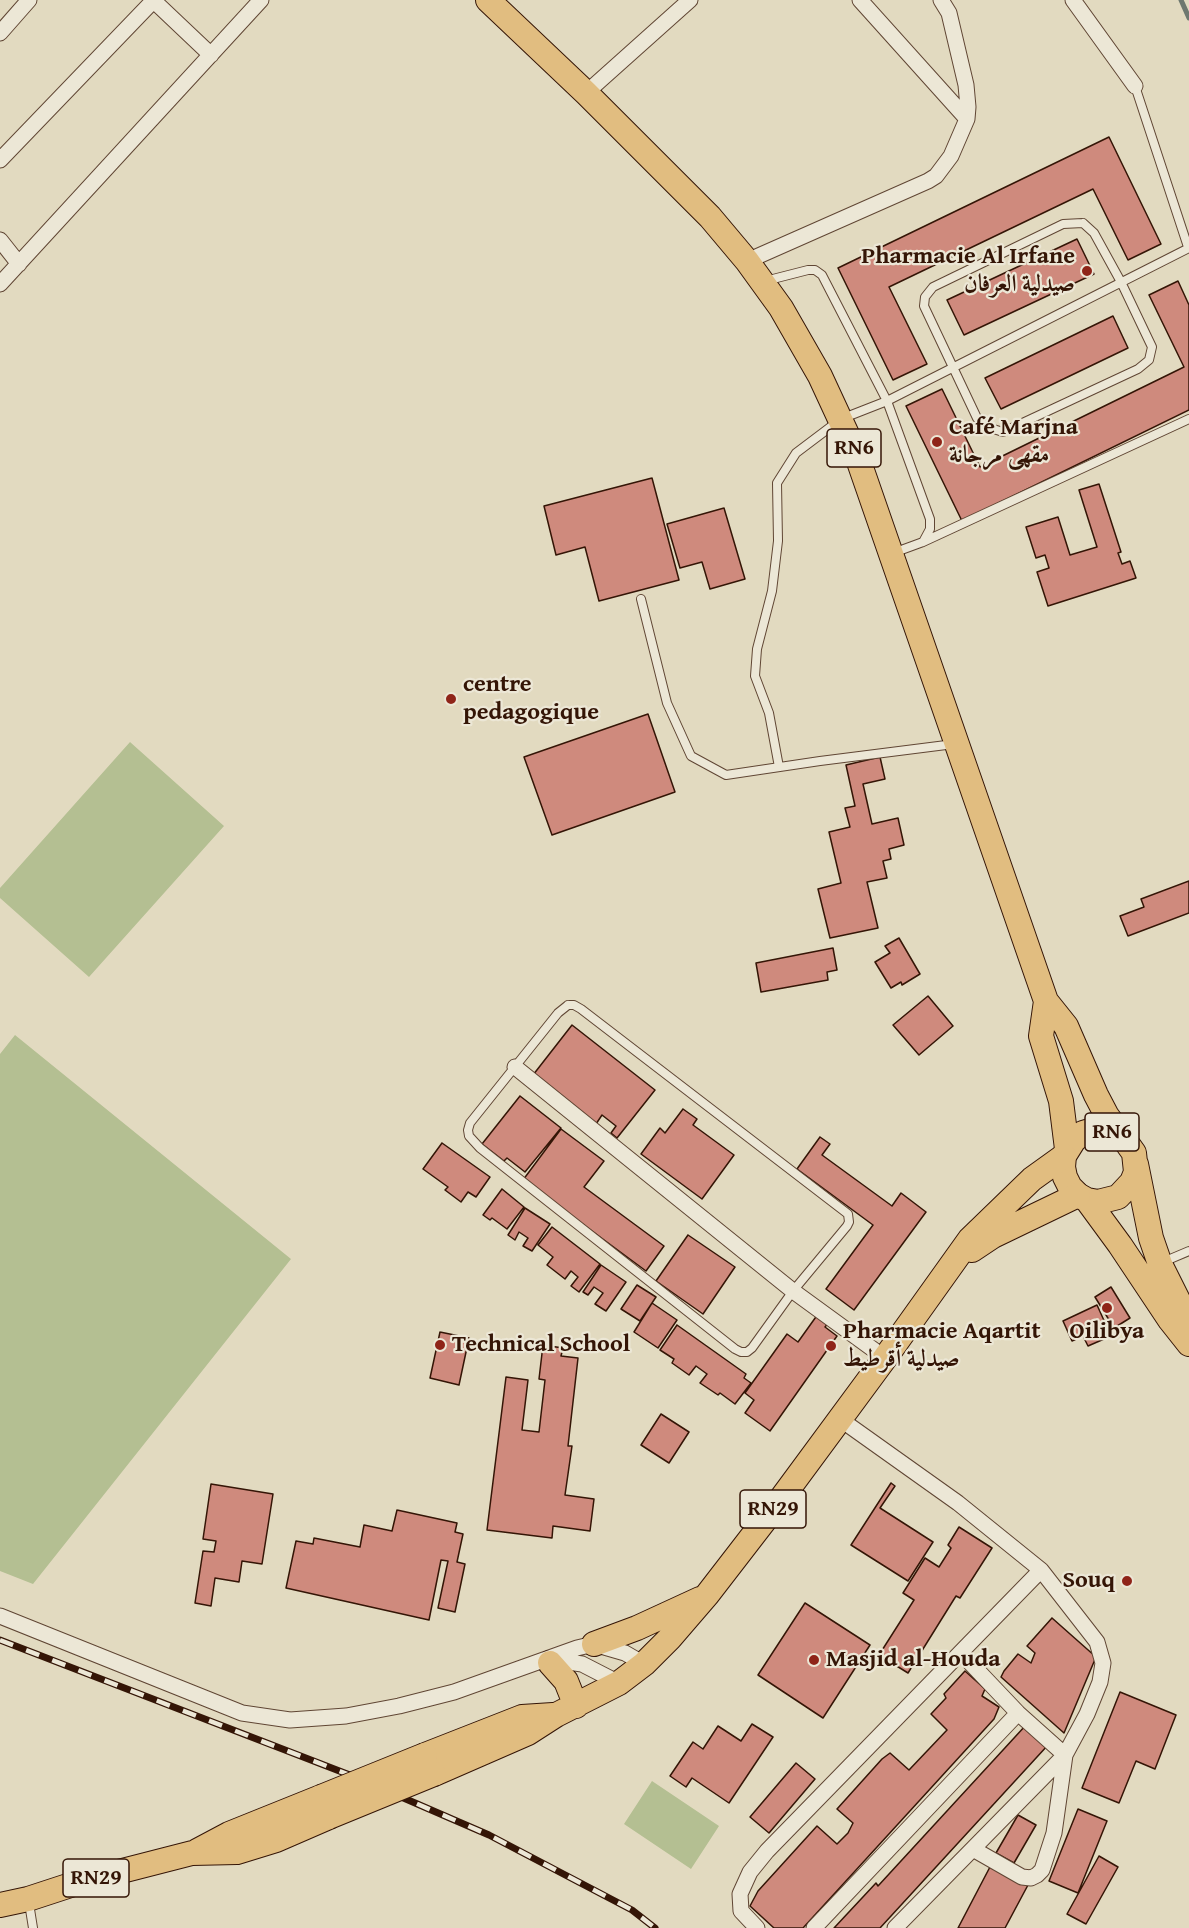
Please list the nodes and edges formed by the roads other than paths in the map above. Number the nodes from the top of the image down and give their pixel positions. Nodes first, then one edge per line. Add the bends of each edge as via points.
1 (29, 0) edge
2 (153, 0) edge
3 (261, 0) edge
4 (488, 0) edge
5 (690, 0) edge
6 (860, 0) edge
7 (941, 0) edge
8 (1073, 0) edge
9 (0, 33) edge
10 (211, 55) junction
11 (1135, 86) joint
12 (586, 93) junction
13 (967, 118) junction
14 (0, 160) edge
15 (0, 240) edge
16 (1189, 247) edge
17 (747, 261) junction
18 (19, 264) junction
19 (762, 282) junction
20 (1121, 282) junction
21 (0, 284) edge
22 (954, 367) junction
23 (887, 401) junction
24 (841, 419) junction
25 (1189, 419) edge
26 (923, 542) junction
27 (892, 554) junction
28 (641, 599) dead end
29 (958, 744) junction
30 (779, 767) junction
31 (1046, 1001) junction
32 (515, 1067) junction
33 (1124, 1138) junction
34 (1066, 1152) junction
35 (1136, 1161) junction
36 (1083, 1198) junction
37 (1189, 1251) edge
38 (952, 1263) junction
39 (1160, 1264) junction
40 (793, 1291) junction
41 (1189, 1322) edge
42 (1189, 1344) edge
43 (885, 1358) junction
44 (840, 1419) junction
45 (1041, 1570) junction
46 (707, 1595) junction
47 (0, 1616) edge
48 (594, 1644) junction
49 (961, 1653) junction
50 (542, 1664) junction
51 (644, 1664) junction
52 (619, 1683) junction
53 (566, 1710) junction
54 (1018, 1713) junction
55 (1065, 1755) junction
56 (973, 1849) junction
57 (28, 1899) junction
58 (0, 1905) edge
59 (33, 1928) edge
60 (757, 1928) edge
61 (814, 1928) edge
62 (895, 1928) edge

1 - 9 street
2 - 10 street
2 - 14 street
3 - 10 street
4 - 12 main road, RN6
5 - 12 street
6 - 13 street
7 - 13 street via 949,13 966,85
8 - 11 street
10 - 18 street
11 - 16 lane
12 - 17 main road, RN6 via 710,217
13 - 17 street via 951,156 936,176
15 - 18 street
16 - 20 lane
17 - 19 main road, RN6
18 - 21 street
19 - 23 lane via 808,270 822,275
19 - 24 main road, RN6 via 820,376
20 - 22 lane
20 - 22 lane via 1094,233 1083,223 1063,224 933,287 924,306
20 - 22 lane via 1152,347 1149,360 1138,369 1003,432 987,428 977,418
22 - 23 lane
23 - 24 lane
23 - 26 lane via 930,519
24 - 27 main road, RN6
24 - 30 lane via 796,453 777,483 778,541 755,676 769,713
25 - 26 lane
26 - 27 lane
27 - 29 main road, RN6
28 - 30 lane via 667,703 691,756 726,775
29 - 30 lane
29 - 31 main road, RN6
31 - 33 main road, RN6 via 1066,1026 1096,1095
31 - 34 main road, RN6 via 1041,1036 1061,1101
32 - 40 street
32 - 40 lane via 470,1123 469,1136 480,1148 741,1352 752,1348
32 - 40 lane via 558,1013 574,1005 846,1211 847,1226
33 - 34 main road, RN6 via 1093,1130 1074,1140
33 - 35 main road, RN6
34 - 36 main road, RN6 via 1065,1178
34 - 38 main road, RN29 via 997,1212
35 - 36 main road, RN6 via 1132,1182 1118,1197 1098,1202
35 - 39 main road, RN6
36 - 38 main road, RN29 via 993,1236
36 - 42 main road, RN6
37 - 39 lane
38 - 43 main road, RN29
39 - 41 main road, RN6
40 - 43 street
43 - 44 main road, RN29
44 - 45 street via 958,1503
44 - 46 main road, RN29
45 - 49 street
45 - 55 street via 1097,1642 1103,1663 1087,1714
46 - 48 main road
46 - 51 main road, RN29
47 - 50 street via 242,1713 290,1720 346,1716 399,1706
48 - 50 street
48 - 51 street via 625,1653
49 - 54 street
49 - 60 street via 750,1872 740,1894 741,1911
50 - 52 street via 582,1664
50 - 53 main road via 566,1681
51 - 52 main road, RN29
52 - 53 main road, RN29
53 - 57 main road, RN29, bridge via 522,1717 430,1765 325,1807 229,1834 192,1853
54 - 55 street
54 - 61 street
55 - 56 street
55 - 56 street via 1054,1833 1042,1870 1031,1878 1022,1877
56 - 62 street
57 - 58 main road, RN29
57 - 59 lane

